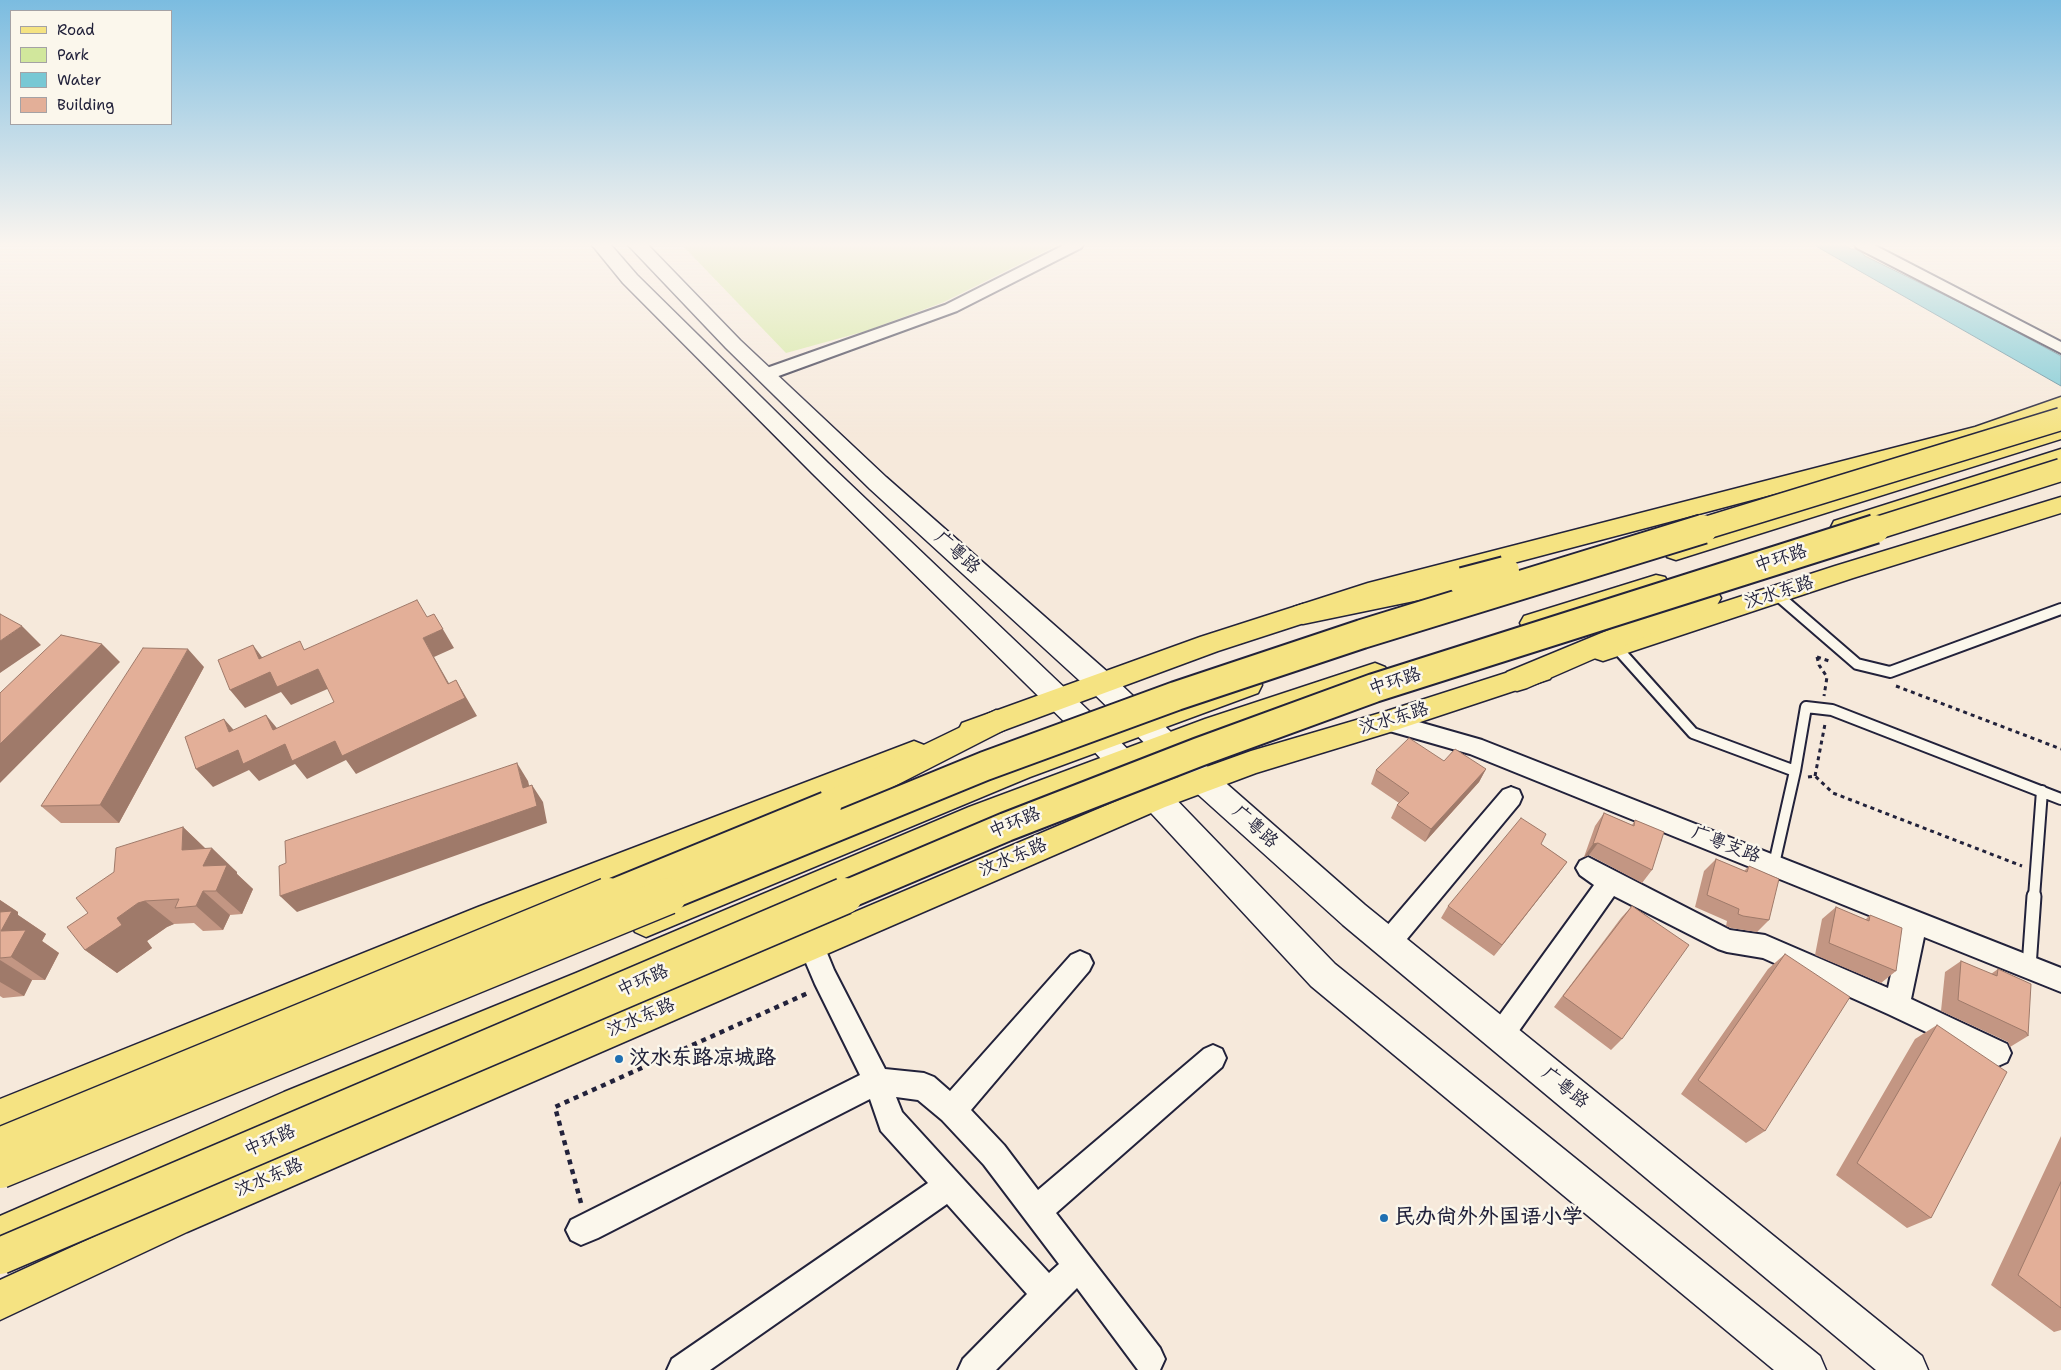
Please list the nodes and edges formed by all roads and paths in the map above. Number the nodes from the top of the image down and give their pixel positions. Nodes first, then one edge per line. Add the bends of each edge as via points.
1 (660, 309) edge
2 (699, 309) edge
3 (948, 309) edge
4 (1986, 309) edge
5 (2061, 348) edge
6 (767, 374) junction
7 (2061, 404) edge
8 (2061, 419) edge
9 (2061, 431) edge
10 (2061, 457) edge
11 (2061, 470) edge
12 (2061, 481) edge
13 (1778, 485) junction
14 (1862, 492) junction
15 (2061, 506) edge
16 (1818, 535) junction
17 (1772, 549) junction
18 (1915, 550) junction
19 (1516, 554) junction
20 (1776, 594) junction
21 (1494, 606) junction
22 (1734, 608) junction
23 (2061, 609) edge
24 (1303, 614) junction
25 (1616, 647) junction
26 (1817, 657) dead end
27 (1836, 664) dead end
28 (1517, 680) junction
29 (1102, 683) junction
30 (1890, 684) dead end
31 (1059, 698) junction
32 (996, 721) junction
33 (1387, 722) junction
34 (1144, 723) junction
35 (1100, 739) junction
36 (1168, 746) junction
37 (2061, 749) edge
38 (1122, 762) junction
39 (1794, 775) junction
40 (1202, 780) junction
41 (2042, 792) junction
42 (1511, 797) dead end
43 (1154, 798) junction
44 (2061, 799) edge
45 (1774, 864) junction
46 (1588, 868) dead end
47 (2036, 872) junction
48 (745, 882) junction
49 (1610, 882) junction
50 (570, 886) junction
51 (1914, 923) junction
52 (1388, 943) junction
53 (812, 944) junction
54 (1080, 964) dead end
55 (2029, 969) junction
56 (2061, 980) edge
57 (588, 984) junction
58 (829, 984) junction
59 (1897, 1005) junction
60 (1500, 1036) junction
61 (181, 1043) junction
62 (1998, 1053) dead end
63 (1214, 1058) dead end
64 (529, 1066) junction
65 (877, 1081) junction
66 (952, 1110) junction
67 (0, 1117) edge
68 (0, 1146) edge
69 (0, 1170) edge
70 (0, 1177) edge
71 (949, 1185) junction
72 (0, 1188) edge
73 (1036, 1211) junction
74 (174, 1219) junction
75 (584, 1229) joint
76 (0, 1235) edge
77 (0, 1243) edge
78 (0, 1256) edge
79 (1079, 1266) junction
80 (1048, 1294) junction
81 (0, 1300) edge
82 (1149, 1359) dead end
83 (683, 1370) edge
84 (974, 1370) edge
85 (1806, 1370) edge
86 (1908, 1370) edge

1 - 31 main road, 广粤路
2 - 6 main road, 广粤路
3 - 6 street
4 - 5 street
6 - 29 main road, 广粤路 via 878,483
7 - 13 main road via 1982,432
8 - 24 main road, bridge via 1463,582
8 - 69 main road, bridge via 1381,628 1176,696 984,766
9 - 14 main road
10 - 16 main road
11 - 78 main road, 中环路, bridge via 1374,688 1180,759 1006,826
12 - 28 main road via 2047,494 1708,598
13 - 14 main road
13 - 19 main road
14 - 21 main road
15 - 18 main road, 汶水东路
16 - 17 main road
16 - 18 main road
17 - 22 main road
17 - 36 main road via 1430,656 1215,727
18 - 20 main road, 汶水东路
19 - 21 main road
19 - 24 main road via 1377,590
20 - 22 main road, 汶水东路
20 - 23 lane via 1857,664 1890,672
21 - 34 main road via 1246,686
22 - 25 main road, 汶水东路
24 - 29 main road
25 - 28 main road, 汶水东路
25 - 39 lane via 1693,733
26 - 27 path
28 - 33 main road, 汶水东路
29 - 31 main road
29 - 34 main road, 广粤路
30 - 37 path
31 - 32 main road
31 - 35 main road, 广粤路
32 - 50 main road
32 - 68 main road, bridge via 827,806
33 - 40 main road, 汶水东路
33 - 45 street, 广粤支路 via 1474,746
34 - 35 main road
34 - 36 main road, 广粤路
35 - 38 main road, 广粤路
35 - 48 main road via 925,806
36 - 38 main road
36 - 40 main road, 广粤路
38 - 43 main road, 广粤路
38 - 57 main road via 980,816
39 - 41 lane via 1806,708 1832,710
39 - 45 lane
39 - 47 path via 1816,776 1833,794
40 - 43 main road, 汶水东路
40 - 52 main road, 广粤路
41 - 44 lane
41 - 47 lane
42 - 52 street
43 - 53 main road, 汶水东路
43 - 85 main road, 广粤路 via 1324,975
45 - 51 street, 广粤支路
46 - 49 street
47 - 55 lane
48 - 50 main road
48 - 72 main road
49 - 59 street via 1727,941 1765,947
49 - 60 street
50 - 61 main road
51 - 55 street, 广粤支路
51 - 59 street
52 - 60 main road, 广粤路
53 - 58 street
53 - 64 main road, 汶水东路
54 - 66 street
55 - 56 street, 广粤支路
57 - 64 main road
57 - 76 main road via 298,1105
58 - 65 street
58 - 75 path via 555,1107
59 - 62 street
60 - 86 main road, 广粤路
61 - 67 main road
61 - 70 main road
63 - 73 street
64 - 74 main road, 汶水东路
65 - 66 street via 924,1087
65 - 71 street via 892,1121
65 - 75 street
66 - 73 street via 994,1155
71 - 80 street
71 - 83 street
73 - 79 street
74 - 77 main road
74 - 81 main road, 汶水东路
79 - 80 street
79 - 82 street
80 - 84 street

